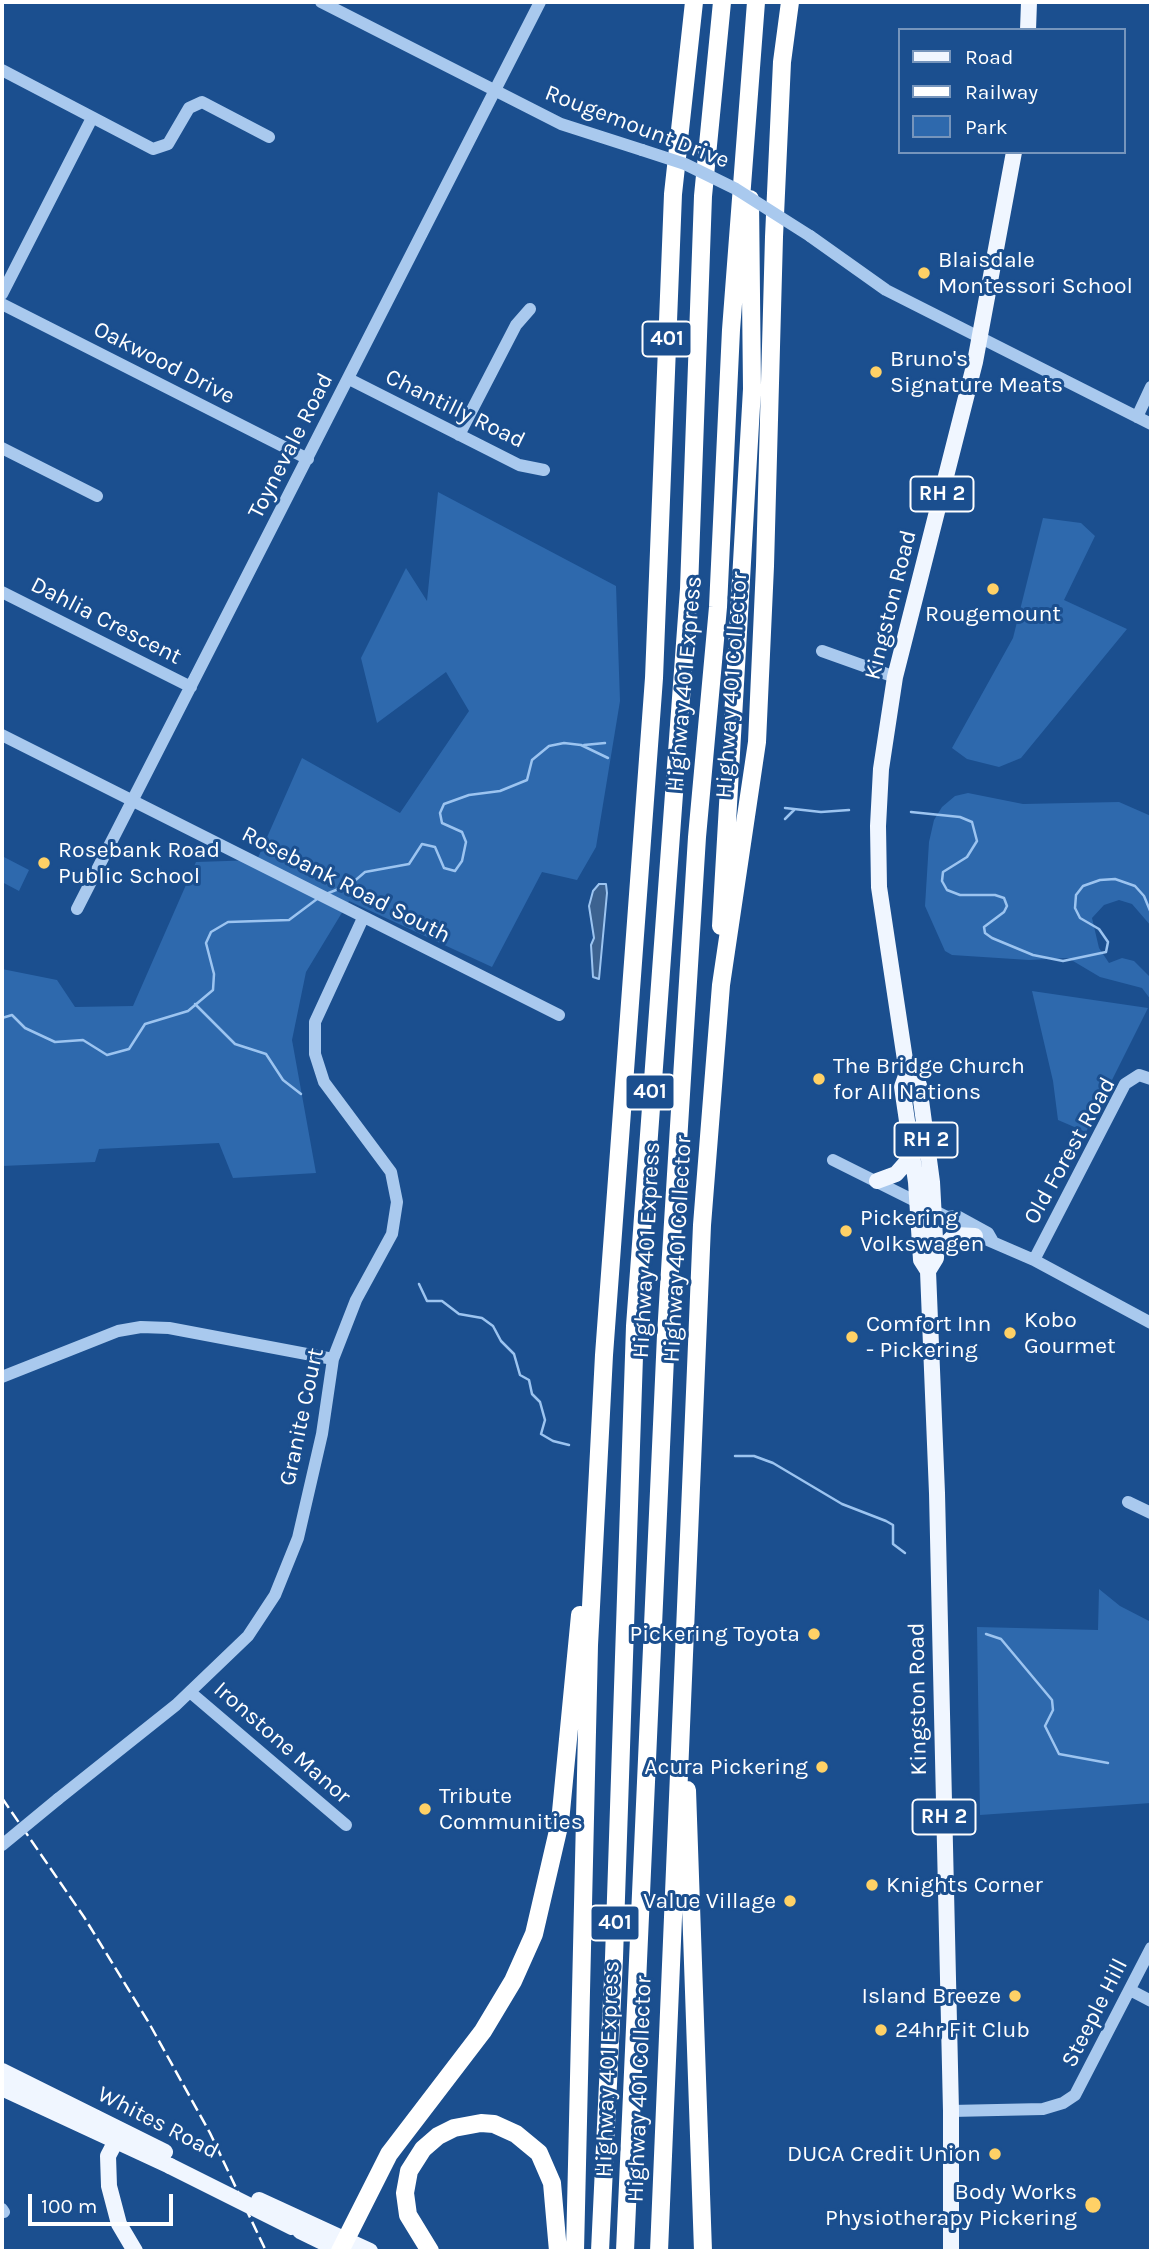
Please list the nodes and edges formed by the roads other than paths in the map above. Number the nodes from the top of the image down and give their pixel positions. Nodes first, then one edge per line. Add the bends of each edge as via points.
1 (321, 2) edge
2 (540, 2) edge
3 (694, 2) edge
4 (722, 2) edge
5 (756, 2) edge
6 (790, 2) edge
7 (1029, 2) edge
8 (1028, 28) edge
9 (2, 70) edge
10 (495, 91) junction
11 (92, 118) junction
12 (269, 137) dead end
13 (746, 152) junction
14 (1014, 154) edge
15 (2, 294) edge
16 (2, 304) edge
17 (530, 309) dead end
18 (979, 338) junction
19 (349, 379) junction
20 (1151, 387) edge
21 (1137, 417) junction
22 (1151, 424) edge
23 (458, 435) junction
24 (2, 448) edge
25 (307, 459) junction
26 (544, 470) dead end
27 (97, 496) dead end
28 (2, 592) edge
29 (822, 651) dead end
30 (895, 677) junction
31 (191, 687) junction
32 (2, 735) edge
33 (132, 801) junction
34 (77, 909) dead end
35 (363, 918) junction
36 (721, 985) junction
37 (559, 1015) dead end
38 (907, 1073) junction
39 (1151, 1079) edge
40 (911, 1157) junction
41 (833, 1160) dead end
42 (877, 1181) junction
43 (918, 1203) junction
44 (940, 1214) junction
45 (975, 1236) junction
46 (992, 1240) junction
47 (936, 1253) junction
48 (1034, 1260) junction
49 (928, 1271) junction
50 (1151, 1323) edge
51 (333, 1359) junction
52 (2, 1377) edge
53 (597, 1487) junction
54 (1128, 1502) dead end
55 (1151, 1513) edge
56 (190, 1692) junction
57 (681, 1707) junction
58 (346, 1825) dead end
59 (2, 1845) edge
60 (1151, 1948) edge
61 (1130, 1990) junction
62 (1151, 2001) edge
63 (2, 2071) edge
64 (2, 2088) edge
65 (951, 2111) junction
66 (119, 2136) junction
67 (342, 2247) edge
68 (135, 2251) edge
69 (370, 2251) edge
70 (430, 2251) edge
71 (558, 2251) edge
72 (575, 2251) edge
73 (600, 2251) edge
74 (625, 2251) edge
75 (659, 2251) edge
76 (703, 2251) edge
77 (951, 2251) edge

1 - 10 street, Rougemount Drive
2 - 10 street, Toynevale Road
3 - 53 highway, 401 via 673,194 654,678
4 - 73 highway, Highway 401 Express / 401 via 703,196 689,589 635,1326
5 - 13 highway, Highway 401 Express / 401
6 - 36 highway, Highway 401 Collector / 401 via 782,62 774,223 757,742
7 - 8 main road
9 - 11 street
10 - 18 street, Rougemount Drive, bridge via 561,124 685,164 724,183 886,290
10 - 19 street, Toynevale Road
11 - 12 street via 153,149 168,144 189,108 202,102
11 - 15 street
13 - 36 highway via 752,232 752,389 721,894
13 - 74 highway, Highway 401 Express / 401 via 666,1335
14 - 18 main road, Kingston Road / RH 2
16 - 25 street, Oakwood Drive
17 - 23 street via 516,324
18 - 21 street, Rougemount Drive
18 - 30 main road, Kingston Road / RH 2
19 - 23 street, Chantilly Road
19 - 25 street, Toynevale Road
20 - 21 street
21 - 22 street, Rougemount Drive
23 - 26 street, Chantilly Road via 519,465
24 - 27 street
25 - 31 street, Toynevale Road
28 - 31 street, Dahlia Crescent
29 - 30 street
30 - 38 main road, Kingston Road / RH 2 via 881,769 878,887
31 - 33 street, Toynevale Road
32 - 33 street, Rosebank Road South
33 - 34 street, Toynevale Road
33 - 35 street, Rosebank Road South
35 - 37 street, Rosebank Road South
35 - 51 street, Granite Court via 315,1022 315,1054 324,1082 390,1172 397,1202 392,1234 356,1300
36 - 57 highway, Highway 401 Collector / 401 via 702,1225
38 - 40 main road, Kingston Road / RH 2 via 902,1087
38 - 44 main road, Kingston Road / RH 2 via 919,1085
39 - 48 street, Old Forest Road via 1139,1074 1125,1084
40 - 42 main road via 895,1174
40 - 43 main road, Kingston Road / RH 2
41 - 42 street
42 - 43 street
43 - 44 street
43 - 49 main road, Kingston Road / RH 2 via 921,1261
44 - 45 street
44 - 46 street via 957,1216 988,1233
44 - 47 main road, Kingston Road / RH 2
45 - 46 street
45 - 47 main road via 956,1235
46 - 48 street
47 - 49 main road, Kingston Road / RH 2
48 - 50 street
49 - 65 main road, Kingston Road / RH 2
51 - 52 street via 169,1328 141,1327 118,1331
51 - 56 street, Granite Court via 322,1434 287,1570 248,1636
53 - 67 highway via 560,1822 534,1934 483,2031 388,2154
53 - 72 highway, 401
54 - 55 street
56 - 58 street, Ironstone Manor
56 - 59 street, Granite Court, bridge
57 - 75 highway, Highway 401 Collector / 401
57 - 76 highway via 691,1846
60 - 61 street, Steeple Hill
61 - 62 street
61 - 65 street, Steeple Hill via 1075,2095 1043,2109
63 - 66 main road, Whites Road
64 - 66 main road, Whites Road
65 - 77 main road, Kingston Road / RH 2
66 - 67 main road, Whites Road, bridge
66 - 68 main road via 108,2156 109,2186 119,2224
67 - 69 main road, Whites Road
70 - 71 highway via 408,2215 405,2193 410,2171 438,2136 481,2123 516,2134 539,2153 552,2183

